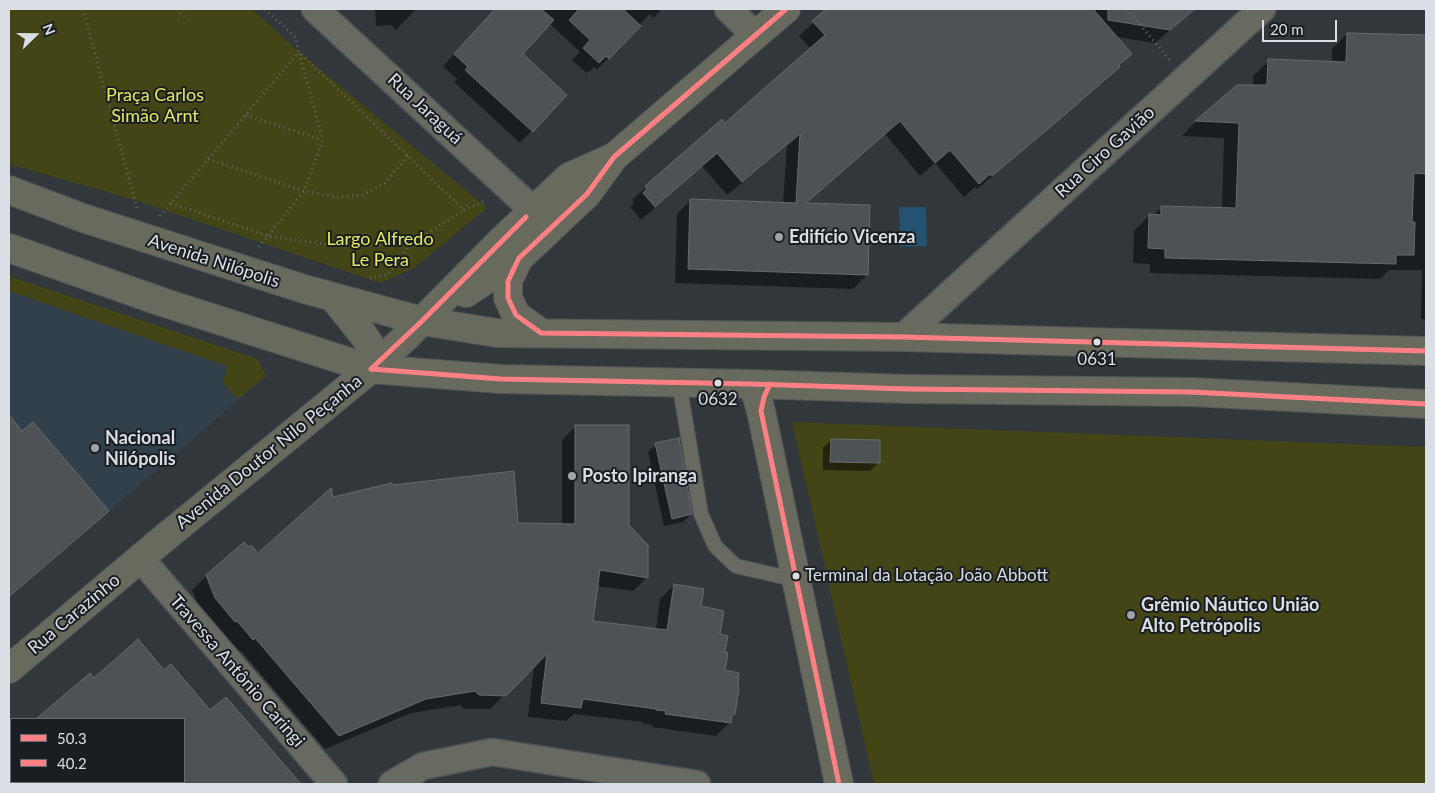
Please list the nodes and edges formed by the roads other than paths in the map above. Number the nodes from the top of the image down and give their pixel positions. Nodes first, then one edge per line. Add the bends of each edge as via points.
1 (315, 9) edge
2 (728, 9) edge
3 (786, 9) edge
4 (1262, 9) edge
5 (755, 34) junction
6 (614, 157) junction
7 (9, 190) edge
8 (533, 210) junction
9 (9, 248) edge
10 (519, 258) junction
11 (948, 295) junction
12 (333, 297) junction
13 (422, 321) junction
14 (541, 333) junction
15 (903, 337) junction
16 (958, 338) junction
17 (1426, 351) edge
18 (371, 369) junction
19 (679, 382) junction
20 (760, 384) junction
21 (1426, 404) edge
22 (140, 558) junction
23 (797, 580) junction
24 (9, 669) edge
25 (334, 784) edge
26 (392, 784) edge
27 (697, 784) edge
28 (839, 784) edge

1 - 8 street, Rua Jaraguá
2 - 5 street
3 - 5 main road
4 - 11 street, Rua Ciro Gavião
5 - 6 main road
6 - 8 main road via 569,177
6 - 10 main road via 587,194
7 - 12 main road, Avenida Nilópolis via 92,221
8 - 13 main road
9 - 18 main road via 162,302
10 - 13 main road
10 - 14 main road via 508,281 508,298 516,315
11 - 15 street, Rua Ciro Gavião
11 - 16 street via 952,328
12 - 13 main road, Avenida Nilópolis
12 - 18 main road via 370,345
13 - 14 main road via 497,333
13 - 18 main road
14 - 15 main road
15 - 16 main road
16 - 17 main road
18 - 19 main road, Avenida Doutor Nilo Peçanha via 501,379
18 - 22 main road, Avenida Doutor Nilo Peçanha
19 - 20 main road, Avenida Doutor Nilo Peçanha
19 - 23 lane via 701,514 715,546 736,566
20 - 21 main road, Avenida Doutor Nilo Peçanha via 1191,392
20 - 23 main road via 762,411
22 - 24 main road, Rua Carazinho
22 - 25 street, Travessa Antônio Caringi
23 - 28 main road
26 - 27 street via 423,766 492,752

